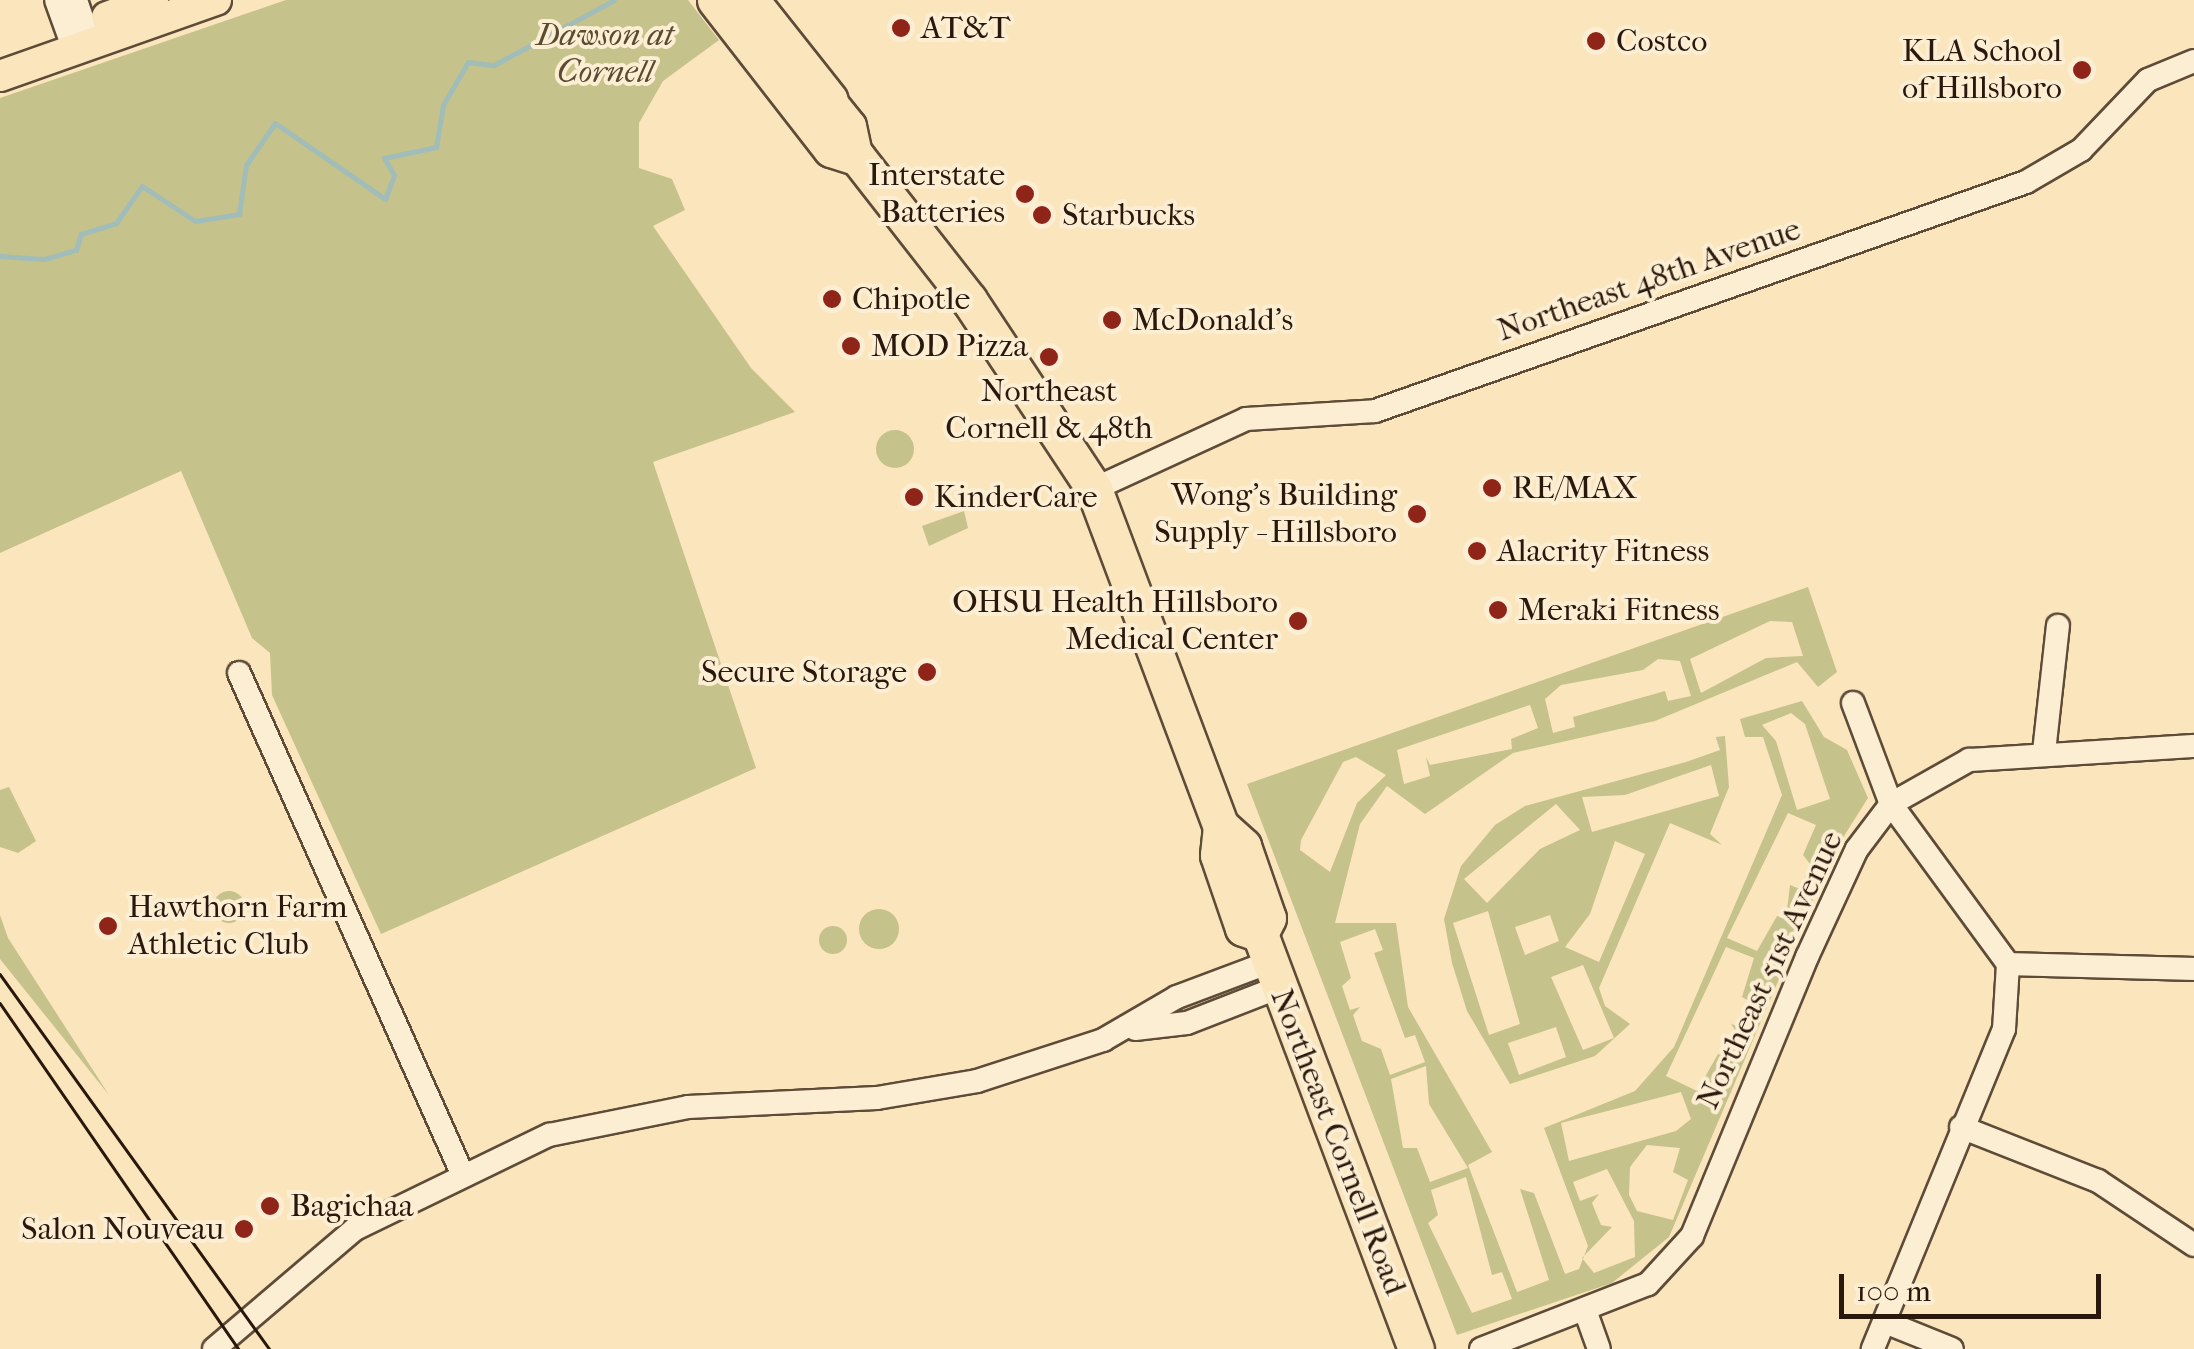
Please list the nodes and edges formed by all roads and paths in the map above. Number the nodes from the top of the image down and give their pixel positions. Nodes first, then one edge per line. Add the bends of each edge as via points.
1 (56, 0) edge
2 (153, 0) edge
3 (216, 0) edge
4 (715, 0) edge
5 (751, 0) edge
6 (78, 30) edge
7 (0, 54) edge
8 (2194, 61) edge
9 (0, 76) edge
10 (830, 100) joint
11 (858, 158) junction
12 (1094, 489) junction
13 (2058, 626) dead end
14 (239, 673) dead end
15 (1852, 703) dead end
16 (2194, 746) edge
17 (2044, 752) junction
18 (1892, 804) junction
19 (1270, 961) junction
20 (2008, 964) junction
21 (2194, 969) edge
22 (1961, 1127) junction
23 (461, 1171) junction
24 (2193, 1241) edge
25 (1585, 1310) junction
26 (1885, 1322) junction
27 (214, 1349) edge
28 (1416, 1349) edge
29 (1481, 1349) edge
30 (1599, 1349) edge
31 (1873, 1349) edge
32 (1952, 1349) edge

1 - 6 street
2 - 6 main road
3 - 6 main road
4 - 11 highway, Northeast Cornell Road via 831,149
5 - 10 highway, Northeast Cornell Road
6 - 7 main road
6 - 9 main road
8 - 12 street, Northeast 48th Avenue via 2148,80 2082,150 2026,182 1375,411 1246,419
10 - 11 main road, Northeast Cornell Road via 850,126
11 - 12 highway, Northeast Cornell Road via 1038,392
12 - 19 highway, Northeast Cornell Road via 1221,826 1218,855 1244,928
13 - 17 street
14 - 23 street
15 - 18 street
16 - 17 street, Northeast 51st Avenue via 2094,758
17 - 18 street, Northeast 51st Avenue via 1969,760
18 - 20 street
18 - 25 street, Northeast 51st Avenue via 1857,849 1815,939 1692,1236 1648,1284
19 - 23 street via 1187,1023 1127,1030 947,1088 656,1112 549,1136
19 - 28 highway, Northeast Cornell Road
20 - 21 street
20 - 22 street via 2004,1029
22 - 24 street via 2098,1181
22 - 26 street
23 - 27 street via 325,1249
25 - 29 street, Northeast 51st Avenue
25 - 30 street
26 - 31 street
26 - 32 street

